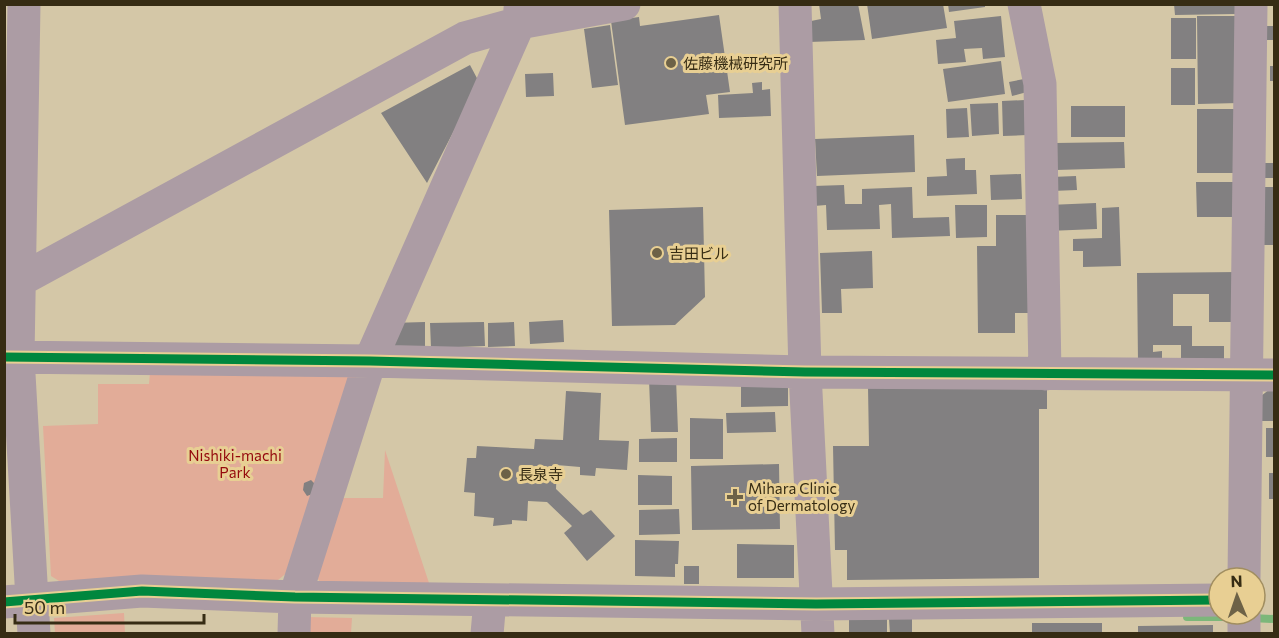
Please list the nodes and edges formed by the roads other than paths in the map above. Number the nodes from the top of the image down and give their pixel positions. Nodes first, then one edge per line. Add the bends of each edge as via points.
1 (24, 4) edge
2 (624, 4) edge
3 (795, 4) edge
4 (1024, 4) edge
5 (1251, 4) edge
6 (519, 14) edge
7 (11, 286) edge
8 (11, 357) edge
9 (370, 361) junction
10 (805, 372) junction
11 (1045, 374) junction
12 (1261, 375) edge
13 (1245, 566) edge
14 (295, 597) junction
15 (490, 600) junction
16 (18, 601) edge
17 (1207, 601) edge
18 (817, 619) edge
19 (34, 633) edge
20 (294, 633) edge
21 (487, 633) edge

1 - 7 street
2 - 6 street
3 - 10 street
4 - 11 street via 1040,84
5 - 12 street
6 - 7 street via 465,38
6 - 9 street
7 - 8 street
8 - 9 street
8 - 16 street
9 - 10 street
9 - 14 street
10 - 11 street
10 - 18 street
11 - 12 street
12 - 13 street
14 - 15 street
14 - 16 street via 142,591
14 - 20 street
15 - 18 street
15 - 21 street
16 - 19 street
17 - 18 street

